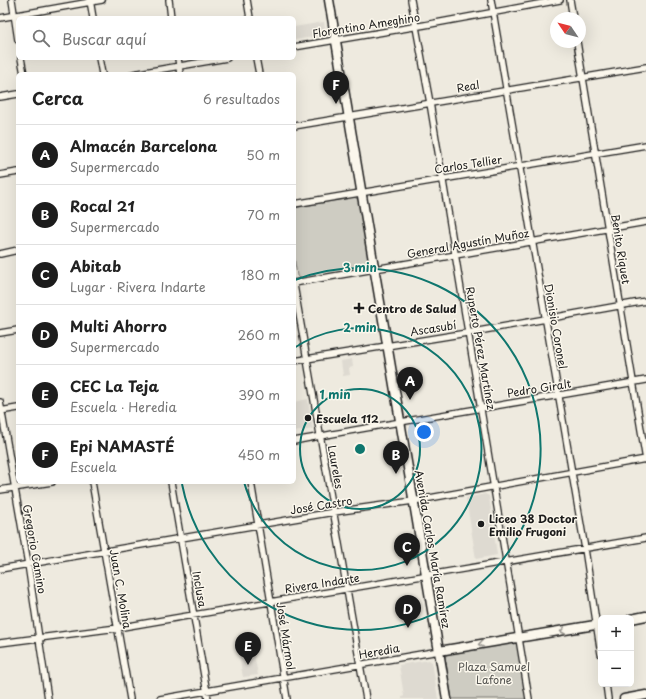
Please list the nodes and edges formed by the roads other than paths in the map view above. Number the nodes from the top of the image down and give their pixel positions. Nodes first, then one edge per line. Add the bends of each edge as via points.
1 (12, 0) edge
2 (102, 0) edge
3 (169, 0) edge
4 (247, 0) edge
5 (329, 0) edge
6 (411, 0) edge
7 (491, 0) edge
8 (560, 0) edge
9 (570, 0) edge
10 (90, 1) edge
11 (493, 12) junction
12 (572, 12) edge
13 (14, 15) junction
14 (93, 16) edge
15 (172, 16) edge
16 (250, 16) edge
17 (0, 18) edge
18 (416, 27) junction
19 (16, 28) edge
20 (336, 40) junction
21 (296, 47) edge
22 (578, 48) edge
23 (21, 60) edge
24 (100, 60) edge
25 (178, 60) edge
26 (215, 60) edge
27 (256, 60) edge
28 (179, 66) junction
29 (646, 66) edge
30 (24, 72) edge
31 (102, 72) edge
32 (144, 72) edge
33 (180, 72) edge
34 (259, 72) edge
35 (583, 77) junction
36 (506, 90) junction
37 (16, 94) edge
38 (0, 97) edge
39 (430, 103) junction
40 (348, 117) junction
41 (296, 126) edge
42 (646, 145) edge
43 (595, 153) junction
44 (519, 166) junction
45 (16, 172) edge
46 (0, 175) edge
47 (442, 178) junction
48 (361, 193) junction
49 (296, 204) edge
50 (646, 222) edge
51 (608, 229) junction
52 (531, 242) junction
53 (16, 250) edge
54 (0, 254) edge
55 (455, 255) junction
56 (375, 270) junction
57 (296, 284) edge
58 (296, 295) edge
59 (646, 301) edge
60 (620, 306) junction
61 (545, 319) junction
62 (16, 330) edge
63 (0, 333) edge
64 (468, 333) junction
65 (388, 346) junction
66 (308, 359) junction
67 (296, 361) edge
68 (646, 380) edge
69 (634, 382) junction
70 (558, 396) junction
71 (0, 402) edge
72 (16, 408) edge
73 (480, 408) junction
74 (1, 411) edge
75 (401, 422) junction
76 (320, 436) junction
77 (296, 441) edge
78 (646, 459) edge
79 (571, 472) junction
80 (39, 484) edge
81 (92, 484) edge
82 (171, 484) edge
83 (251, 484) edge
84 (494, 485) junction
85 (14, 488) junction
86 (0, 490) edge
87 (413, 501) junction
88 (334, 512) junction
89 (257, 525) junction
90 (181, 538) junction
91 (646, 538) edge
92 (585, 549) junction
93 (104, 552) junction
94 (506, 562) junction
95 (28, 564) junction
96 (0, 569) edge
97 (426, 576) junction
98 (347, 589) junction
99 (270, 601) junction
100 (194, 615) junction
101 (646, 616) edge
102 (634, 618) edge
103 (598, 619) edge
104 (598, 624) edge
105 (117, 628) junction
106 (39, 638) junction
107 (519, 638) junction
108 (0, 643) edge
109 (440, 651) junction
110 (360, 666) junction
111 (283, 678) junction
112 (606, 687) edge
113 (207, 691) junction
114 (646, 695) edge
115 (48, 699) edge
116 (130, 699) edge
117 (160, 699) edge
118 (208, 699) edge
119 (287, 699) edge
120 (366, 699) edge
121 (447, 699) edge
122 (529, 699) edge
123 (608, 699) edge
124 (624, 699) edge

1 - 13 street
2 - 10 street
3 - 15 street
4 - 16 street
5 - 20 main road, Avenida Carlos María Ramírez
6 - 18 street, Ruperto Pérez Martínez
7 - 11 street, Dionisio Coronel
8 - 11 street, Florentino Ameghino
9 - 12 street
10 - 13 street
10 - 14 street
11 - 18 street, Florentino Ameghino
11 - 36 street, Dionisio Coronel
13 - 17 street
13 - 19 street
18 - 20 street, Florentino Ameghino
18 - 39 street, Ruperto Pérez Martínez
20 - 21 street, Florentino Ameghino
20 - 40 main road, Avenida Carlos María Ramírez
22 - 35 street, Benito Riquet
23 - 30 street
24 - 31 street
25 - 28 street
26 - 28 street
27 - 34 street
28 - 32 street
28 - 33 street
29 - 35 street, Real
35 - 36 street, Real
35 - 43 street, Benito Riquet
36 - 39 street, Real
36 - 44 street, Dionisio Coronel
37 - 38 street
39 - 40 street, Real
39 - 47 street, Ruperto Pérez Martínez
40 - 41 street, Real
40 - 48 main road, Avenida Carlos María Ramírez
42 - 43 street, Carlos Tellier
43 - 44 street, Carlos Tellier
43 - 51 street, Benito Riquet
44 - 47 street, Carlos Tellier
44 - 52 street, Dionisio Coronel
45 - 46 street
47 - 48 street, Carlos Tellier
47 - 55 street, Ruperto Pérez Martínez
48 - 49 street, Carlos Tellier
48 - 56 main road, Avenida Carlos María Ramírez
50 - 51 street, General Agustín Muñoz
51 - 52 street, General Agustín Muñoz
51 - 60 street, Benito Riquet
52 - 55 street, General Agustín Muñoz
52 - 61 street, Dionisio Coronel
53 - 54 street
55 - 56 street, General Agustín Muñoz
55 - 64 street, Ruperto Pérez Martínez
56 - 57 street, General Agustín Muñoz
56 - 65 main road, Avenida Carlos María Ramírez
58 - 66 street, Laureles
59 - 60 street, Ascasubí
60 - 61 street, Ascasubí
60 - 69 street, Benito Riquet
61 - 64 street, Ascasubí
61 - 70 street, Dionisio Coronel
62 - 63 street
64 - 65 street, Ascasubí
64 - 73 street, Ruperto Pérez Martínez
65 - 66 street, Ascasubí
65 - 75 main road, Avenida Carlos María Ramírez
66 - 67 street, Ascasubí
66 - 76 street, Laureles
68 - 69 street, Pedro Giralt
69 - 70 street, Pedro Giralt
69 - 78 street, Benito Riquet
70 - 73 street, Pedro Giralt
70 - 79 street, Dionisio Coronel
71 - 74 street, Gregorio Camino
72 - 74 street
73 - 75 street, Pedro Giralt
73 - 84 street, Ruperto Pérez Martínez
74 - 85 street, Gregorio Camino
75 - 76 street, Pedro Giralt
75 - 87 main road, Avenida Carlos María Ramírez
76 - 77 street, Pedro Giralt
76 - 88 street, Laureles
78 - 79 street, José Castro
79 - 84 street, José Castro
79 - 92 street, Dionisio Coronel
80 - 85 street
81 - 93 street, Juan C. Molina
82 - 90 street, Inclusa
83 - 89 street, José Mármol
84 - 87 street, José Castro
84 - 94 street, Ruperto Pérez Martínez
85 - 86 street
85 - 95 street, Gregorio Camino
87 - 88 street, José Castro
87 - 97 main road, Avenida Carlos María Ramírez
88 - 89 street, José Castro
88 - 98 street, Laureles
89 - 90 street, José Castro
89 - 99 street, José Mármol
90 - 93 street, José Castro
90 - 100 street, Inclusa
91 - 92 street, Rivera Indarte
92 - 94 street, Rivera Indarte
92 - 103 street, Dionisio Coronel
93 - 95 street, José Castro
93 - 105 street, Juan C. Molina
94 - 97 street, Rivera Indarte
94 - 107 street, Ruperto Pérez Martínez
95 - 96 street, José Castro
95 - 106 street, Gregorio Camino
97 - 98 street, Rivera Indarte
97 - 109 main road, Avenida Carlos María Ramírez
98 - 99 street, Rivera Indarte
98 - 110 street, Laureles
99 - 100 street, Rivera Indarte
99 - 111 street, José Mármol
100 - 105 street, Rivera Indarte
100 - 113 street, Inclusa
101 - 102 main road
104 -> 107 main road, Heredia
105 - 106 street, Rivera Indarte
105 - 116 street, Juan C. Molina
106 - 108 street, Rivera Indarte
106 - 115 street, Gregorio Camino
107 -> 109 main road, Heredia
107 - 122 street, Ruperto Pérez Martínez
109 - 110 street, Heredia
109 - 121 main road, Avenida Carlos María Ramírez
110 - 111 street, Heredia
110 - 120 street, Laureles
111 - 113 street, Heredia
111 - 119 street, José Mármol
112 - 123 street
113 - 117 street, Heredia
113 - 118 street, Inclusa
114 - 124 main road

